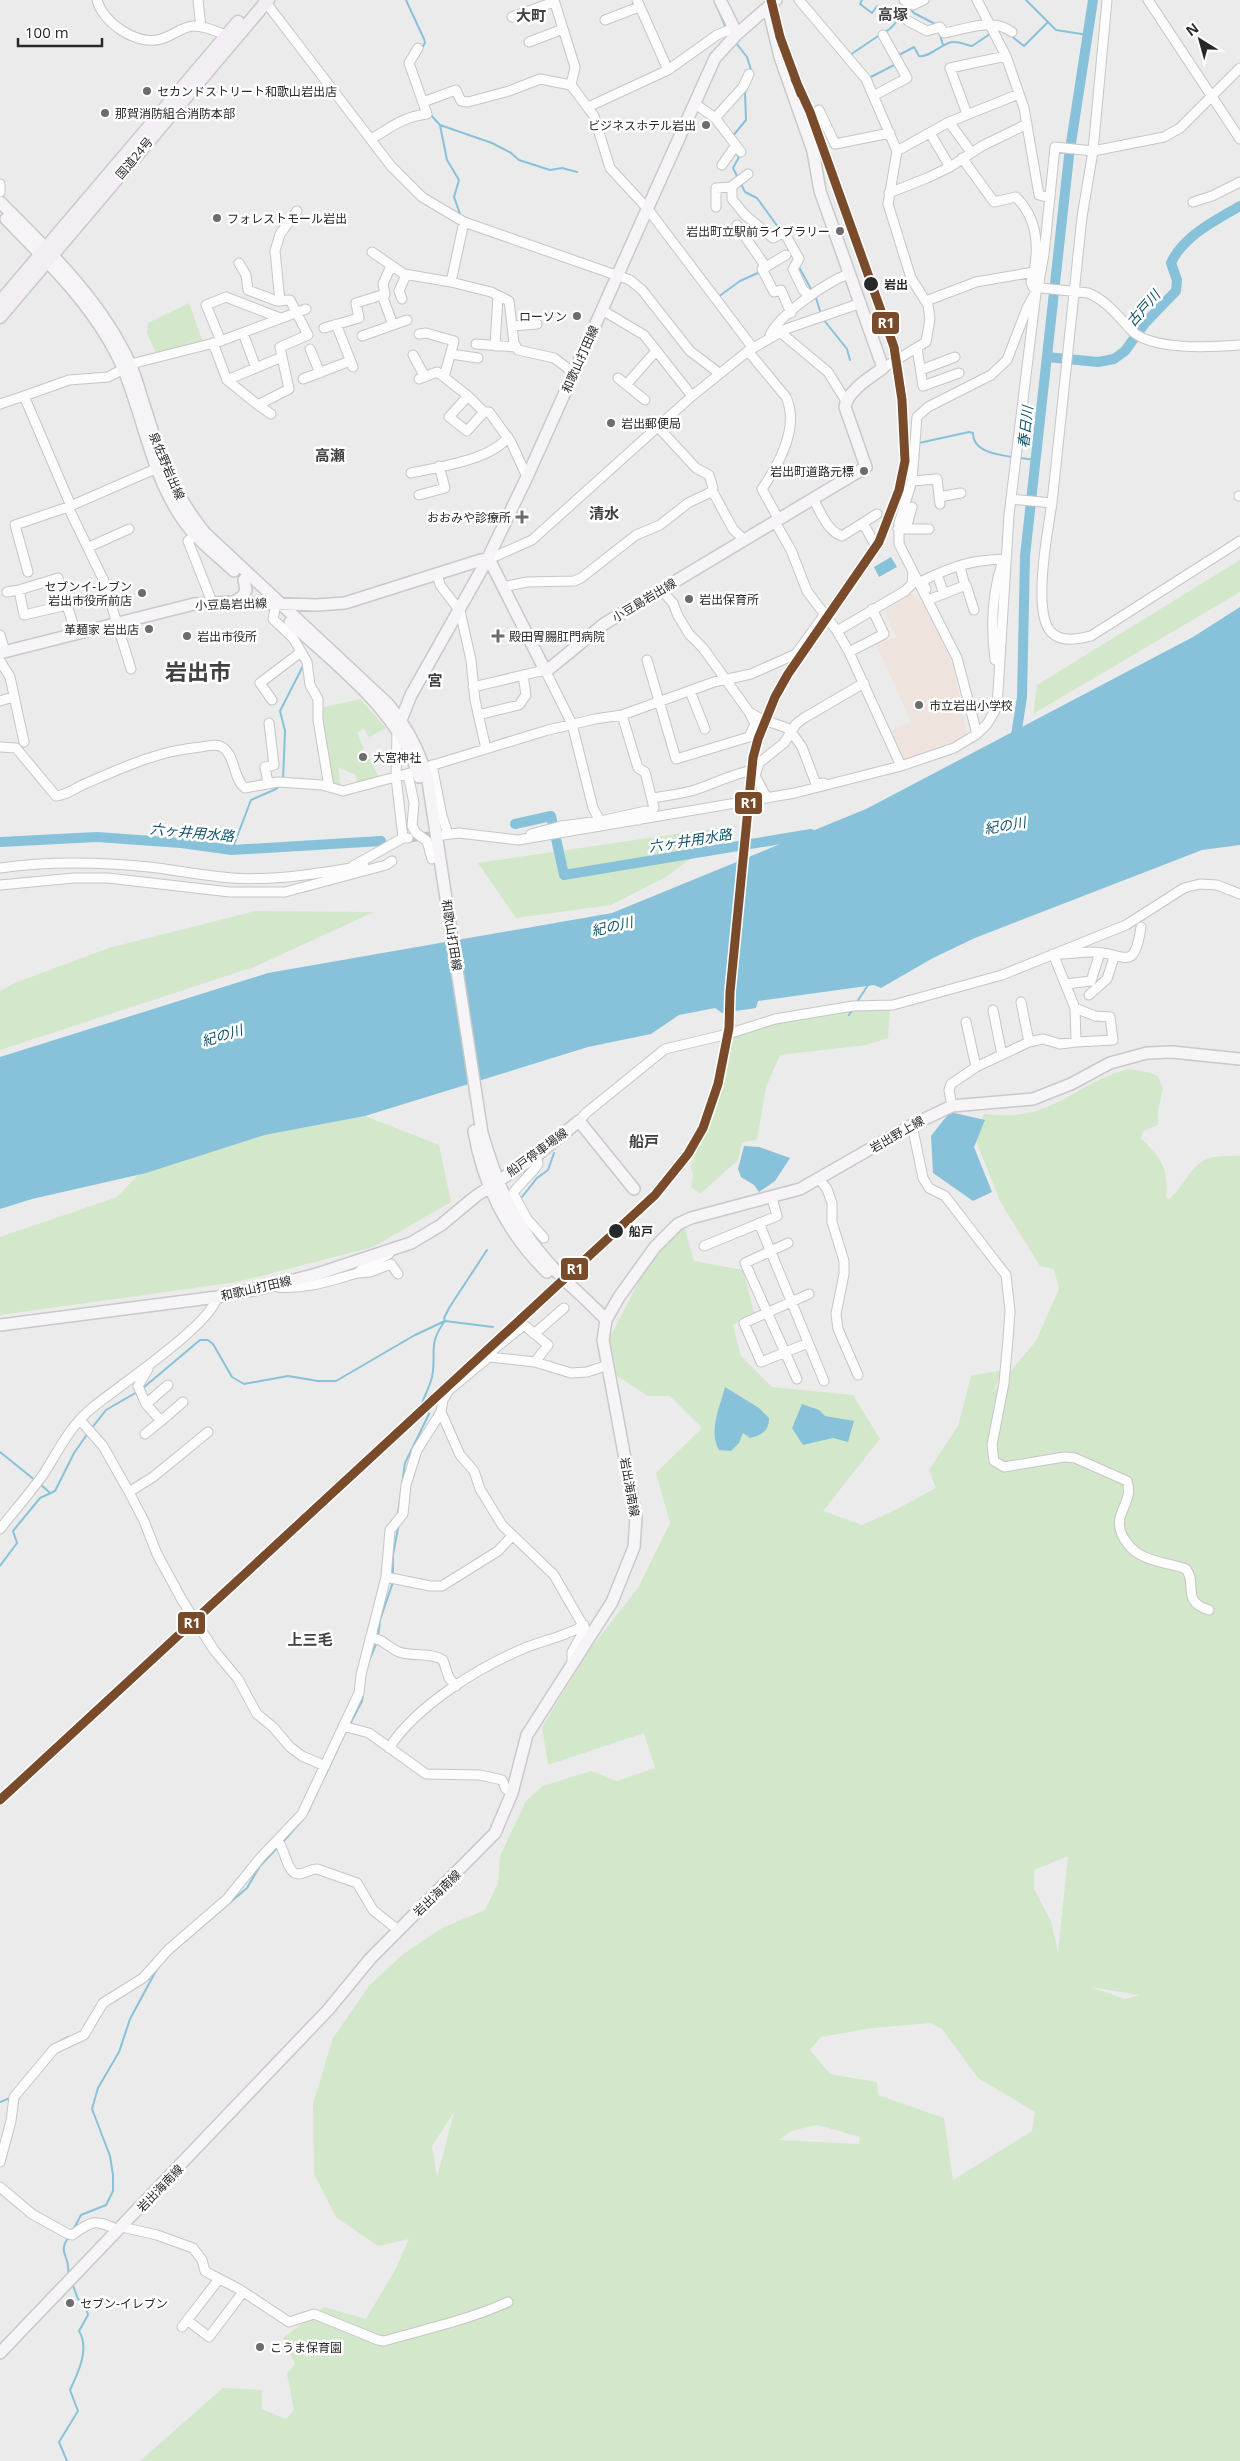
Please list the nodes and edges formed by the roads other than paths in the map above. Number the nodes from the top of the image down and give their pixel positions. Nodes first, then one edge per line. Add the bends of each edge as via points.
1 (98, 0) edge
2 (198, 0) edge
3 (720, 0) edge
4 (799, 0) edge
5 (904, 0) edge
6 (924, 0) edge
7 (977, 0) edge
8 (1107, 0) edge
9 (1148, 0) edge
10 (264, 1) edge
11 (554, 1) edge
12 (770, 2) edge
13 (638, 3) edge
14 (512, 18) dead end
15 (605, 20) dead end
16 (908, 21) dead end
17 (991, 24) junction
18 (201, 27) junction
19 (562, 29) junction
20 (736, 31) junction
21 (1012, 32) dead end
22 (883, 35) dead end
23 (226, 36) junction
24 (530, 42) dead end
25 (418, 48) dead end
26 (1006, 56) junction
27 (1240, 68) edge
28 (668, 70) junction
29 (749, 74) dead end
30 (571, 85) junction
31 (1019, 94) junction
32 (874, 95) junction
33 (1212, 96) junction
34 (423, 102) junction
35 (694, 103) junction
36 (588, 107) junction
37 (820, 110) dead end
38 (967, 114) junction
39 (715, 118) junction
40 (949, 122) junction
41 (1027, 124) junction
42 (890, 133) junction
43 (930, 133) junction
44 (370, 139) junction
45 (1240, 139) edge
46 (897, 151) junction
47 (1090, 151) junction
48 (971, 152) junction
49 (962, 158) junction
50 (722, 165) dead end
51 (950, 167) junction
52 (748, 174) dead end
53 (1240, 182) edge
54 (0, 184) edge
55 (732, 187) junction
56 (0, 192) edge
57 (889, 193) junction
58 (1050, 198) junction
59 (0, 202) edge
60 (1193, 202) dead end
61 (716, 207) dead end
62 (647, 208) junction
63 (297, 211) dead end
64 (0, 212) edge
65 (745, 215) junction
66 (464, 222) junction
67 (372, 252) dead end
68 (46, 254) junction
69 (786, 255) dead end
70 (239, 263) dead end
71 (391, 266) junction
72 (762, 269) junction
73 (1034, 272) junction
74 (849, 274) junction
75 (406, 275) junction
76 (617, 276) junction
77 (451, 282) junction
78 (1039, 290) junction
79 (1072, 291) junction
80 (382, 295) junction
81 (498, 296) junction
82 (810, 296) junction
83 (402, 299) dead end
84 (280, 301) junction
85 (926, 301) junction
86 (0, 302) edge
87 (860, 303) junction
88 (302, 310) junction
89 (602, 310) junction
90 (791, 313) junction
91 (0, 316) edge
92 (280, 318) junction
93 (407, 320) dead end
94 (336, 324) junction
95 (537, 324) dead end
96 (392, 325) junction
97 (512, 326) junction
98 (324, 328) dead end
99 (243, 332) junction
100 (780, 332) junction
101 (419, 334) dead end
102 (362, 336) dead end
103 (769, 337) junction
104 (217, 342) junction
105 (476, 344) dead end
106 (1240, 345) edge
107 (495, 346) junction
108 (516, 347) junction
109 (917, 348) junction
110 (310, 349) dead end
111 (751, 350) junction
112 (656, 351) junction
113 (450, 354) junction
114 (413, 355) dead end
115 (282, 357) junction
116 (478, 358) dead end
117 (955, 358) dead end
118 (127, 367) junction
119 (256, 368) junction
120 (884, 368) junction
121 (920, 370) junction
122 (320, 373) junction
123 (574, 373) junction
124 (720, 373) junction
125 (959, 373) dead end
126 (444, 377) junction
127 (618, 378) dead end
128 (304, 379) dead end
129 (227, 380) junction
130 (626, 385) junction
131 (24, 396) junction
132 (468, 396) junction
133 (692, 396) junction
134 (646, 400) dead end
135 (846, 402) junction
136 (0, 404) edge
137 (258, 405) junction
138 (484, 412) junction
139 (272, 414) dead end
140 (658, 427) junction
141 (508, 437) junction
142 (439, 466) junction
143 (160, 467) junction
144 (411, 473) dead end
145 (527, 477) junction
146 (912, 481) junction
147 (711, 492) junction
148 (961, 493) dead end
149 (419, 495) dead end
150 (814, 499) junction
151 (1011, 499) junction
152 (1052, 503) junction
153 (69, 507) junction
154 (912, 507) dead end
155 (877, 514) dead end
156 (777, 521) junction
157 (863, 523) junction
158 (129, 529) dead end
159 (902, 529) junction
160 (929, 529) dead end
161 (195, 534) junction
162 (744, 540) junction
163 (873, 541) dead end
164 (1240, 541) edge
165 (89, 546) junction
166 (1005, 559) junction
167 (488, 560) junction
168 (960, 567) dead end
169 (28, 572) dead end
170 (437, 573) junction
171 (912, 573) junction
172 (244, 580) junction
173 (939, 580) dead end
174 (965, 586) junction
175 (503, 588) junction
176 (19, 590) junction
177 (661, 590) junction
178 (904, 591) junction
179 (7, 592) dead end
180 (944, 594) junction
181 (929, 601) junction
182 (212, 602) junction
183 (234, 602) junction
184 (67, 605) junction
185 (275, 605) junction
186 (310, 605) junction
187 (872, 609) junction
188 (974, 610) dead end
189 (460, 611) junction
190 (825, 614) junction
191 (116, 622) junction
192 (301, 622) junction
193 (837, 630) junction
194 (76, 633) junction
195 (0, 635) edge
196 (301, 652) junction
197 (849, 652) junction
198 (2, 655) edge
199 (647, 660) dead end
200 (131, 669) dead end
201 (545, 670) junction
202 (523, 675) junction
203 (724, 680) junction
204 (864, 683) junction
205 (473, 687) junction
206 (690, 691) junction
207 (13, 696) junction
208 (272, 700) dead end
209 (659, 700) junction
210 (0, 701) edge
211 (749, 712) junction
212 (478, 714) junction
213 (622, 715) junction
214 (269, 723) dead end
215 (572, 724) junction
216 (399, 726) junction
217 (705, 729) dead end
218 (792, 733) junction
219 (977, 734) junction
220 (24, 742) dead end
221 (0, 747) edge
222 (486, 748) junction
223 (901, 766) junction
224 (755, 771) junction
225 (396, 777) junction
226 (268, 783) junction
227 (827, 784) junction
228 (329, 787) junction
229 (652, 798) junction
230 (767, 798) junction
231 (652, 810) junction
232 (600, 821) junction
233 (637, 821) junction
234 (518, 840) junction
235 (436, 858) junction
236 (0, 868) edge
237 (351, 868) junction
238 (0, 885) edge
239 (1240, 894) edge
240 (1141, 927) dead end
241 (1100, 953) junction
242 (1053, 954) junction
243 (1114, 957) junction
244 (1066, 984) junction
245 (1089, 995) dead end
246 (1021, 1002) dead end
247 (1075, 1008) junction
248 (993, 1010) dead end
249 (966, 1022) dead end
250 (1029, 1042) junction
251 (1076, 1042) junction
252 (1002, 1055) junction
253 (1240, 1060) edge
254 (976, 1067) junction
255 (952, 1106) junction
256 (579, 1122) junction
257 (912, 1125) junction
258 (536, 1156) junction
259 (819, 1179) junction
260 (493, 1183) junction
261 (634, 1189) dead end
262 (772, 1198) junction
263 (759, 1223) junction
264 (544, 1238) dead end
265 (788, 1243) dead end
266 (704, 1246) dead end
267 (392, 1249) junction
268 (770, 1251) junction
269 (358, 1272) junction
270 (398, 1274) dead end
271 (276, 1284) junction
272 (809, 1294) dead end
273 (217, 1297) junction
274 (790, 1303) junction
275 (564, 1308) dead end
276 (768, 1312) junction
277 (606, 1320) junction
278 (0, 1326) edge
279 (534, 1334) junction
280 (808, 1343) junction
281 (786, 1352) junction
282 (488, 1357) junction
283 (535, 1362) junction
284 (608, 1365) junction
285 (149, 1366) junction
286 (858, 1375) dead end
287 (797, 1379) dead end
288 (824, 1382) dead end
289 (168, 1385) dead end
290 (183, 1402) dead end
291 (146, 1404) junction
292 (441, 1412) junction
293 (161, 1421) junction
294 (83, 1423) junction
295 (208, 1432) dead end
296 (145, 1434) dead end
297 (130, 1492) junction
298 (0, 1529) edge
299 (512, 1536) junction
300 (386, 1577) junction
301 (1209, 1610) dead end
302 (584, 1625) junction
303 (370, 1638) junction
304 (572, 1663) junction
305 (456, 1686) junction
306 (343, 1726) junction
307 (389, 1748) junction
308 (325, 1766) junction
309 (512, 1793) junction
310 (278, 1840) junction
311 (398, 1930) junction
312 (0, 2162) edge
313 (0, 2187) edge
314 (120, 2229) junction
315 (219, 2279) junction
316 (243, 2292) junction
317 (508, 2302) dead end
318 (0, 2354) edge

1 - 18 street via 103,16 129,34 145,39 160,40 191,26
2 - 18 street
3 - 20 main road
4 - 32 street via 866,79
5 - 6 street via 912,5
7 - 17 street
8 - 47 street
9 - 33 street
10 - 23 highway, 国道24号
10 - 44 street
10 - 68 highway, 国道24号
11 - 14 street
11 - 19 street
12 - 20 main road, 和歌山打田線
12 - 74 main road via 778,48 814,151 820,191
13 - 15 street
13 - 28 street
16 - 17 street via 927,31 940,27 944,33
17 - 21 street via 999,24
17 - 26 street
18 - 23 street
19 - 24 street
19 - 30 street via 575,67
20 - 28 street via 717,35
20 - 35 main road, 和歌山打田線 via 715,58
22 - 32 street via 907,78
23 - 68 highway, 国道24号
25 - 34 street via 408,63
26 - 31 street
26 - 38 street via 950,68
27 - 33 street
28 - 36 street
29 - 39 street via 743,87
30 - 34 street via 540,79 468,102 461,101 456,90
30 - 36 street
31 - 38 street
31 - 41 street
32 - 42 street
33 - 45 street
33 - 47 street via 1180,128 1164,137
34 - 44 street via 426,114 408,117
35 - 39 street
35 - 62 main road, 和歌山打田線
36 - 62 street via 594,116 610,168
37 - 42 street via 835,144
38 - 40 street
39 - 50 street via 739,149
40 - 43 street
40 - 48 street
41 - 48 street
41 - 58 street via 1039,195
42 - 46 street
43 - 46 street
43 - 51 street
44 - 66 street via 406,183 436,208
46 - 57 street
47 - 58 street via 1055,147
47 - 79 street
48 - 49 street
49 - 51 street
49 - 73 street via 994,202 1016,197 1032,216 1036,243
51 - 57 street
52 - 55 street
53 - 60 street
54 - 56 street
55 - 61 street via 716,188
55 - 65 street via 732,199
57 - 85 street via 890,212 911,278
58 - 78 street
59 - 68 main road, 泉佐野岩出線
62 - 76 main road, 和歌山打田線
62 - 111 street
63 - 84 street via 280,234 275,250
64 - 68 main road, 泉佐野岩出線
65 - 72 street via 734,228
65 - 82 street via 773,238 784,232 800,259 793,269 803,290
66 - 76 street
66 - 77 street
67 - 71 street
68 - 86 highway, 国道24号
68 - 91 highway, 国道24号
68 - 118 main road, 泉佐野岩出線
69 - 72 street
70 - 84 street via 246,275 248,290
71 - 75 street
71 - 80 street via 383,284 385,294
72 - 90 street via 774,292 781,290
73 - 78 street via 1031,282
73 - 85 street via 976,282
74 - 82 street via 833,280
74 - 87 main road
75 - 77 street
75 - 83 street via 399,292
76 - 89 main road, 和歌山打田線
76 - 124 street via 630,280 642,290 690,351
77 - 81 street
78 - 79 street
78 - 146 street via 1027,308 1002,367 980,382 928,407 917,417
78 - 151 street
79 - 106 street via 1095,296 1132,331 1148,341 1191,346
79 - 152 street
80 - 94 street via 356,303 359,318
80 - 96 street
81 - 97 street via 509,301
81 - 107 street
82 - 90 street
84 - 88 street via 290,300
85 - 109 street via 930,319 928,339
87 - 100 street
87 - 120 main road
88 - 92 street
88 - 115 street via 308,335 280,347
89 - 112 street via 644,335
89 - 123 main road, 和歌山打田線
90 - 103 street via 772,330
92 - 99 street
92 - 104 street via 226,297 206,305
93 - 96 street
94 - 98 street
94 - 122 street via 351,364
95 - 97 street
96 - 102 street
97 - 108 street
99 - 104 street
99 - 119 street
100 - 103 street
100 - 135 street via 828,372
101 - 113 street via 454,341
103 - 111 street
104 - 118 street
104 - 129 street
105 - 107 street
107 - 108 street
108 - 123 street via 554,358
109 - 120 street
109 - 121 street
110 - 122 street
111 - 124 street
111 - 156 street via 790,405 790,426 782,455 762,489
112 - 130 street
112 - 133 street
113 - 116 street
113 - 126 street
114 - 126 street via 422,378 437,372
115 - 119 street
115 - 137 street via 289,389
117 - 121 street
118 - 131 street via 108,377 69,380
118 - 143 main road, 泉佐野岩出線
119 - 129 street
120 - 135 main road via 862,384
121 - 125 street via 923,386
122 - 128 street
123 - 145 main road, 和歌山打田線
124 - 133 street
126 - 132 street
127 - 130 street
129 - 137 street
130 - 134 street
131 - 136 street
131 - 153 street
132 - 138 street
132 - 138 street via 448,417 468,431
133 - 140 street
135 - 150 main road, 小豆島岩出線 via 866,467
137 - 139 street
138 - 141 street via 489,412
140 - 147 street via 696,468 709,475 714,488
140 - 167 street via 532,540
141 - 142 street via 503,444 482,456
141 - 145 street
142 - 144 street
142 - 149 street via 445,488
143 - 153 street
143 - 161 main road, 泉佐野岩出線 via 174,507
143 - 185 main road, 泉佐野岩出線 via 205,533
145 - 167 main road, 和歌山打田線
146 - 148 street via 937,479 939,500
146 - 159 street
147 - 162 street via 733,529
147 - 175 street via 684,506 660,526 636,535 581,578 527,582
150 - 156 main road, 小豆島岩出線
150 - 157 street via 835,534 842,536
151 - 152 street
151 - 166 street
152 - 164 street via 1042,604 1045,623 1059,638 1072,640 1091,636
153 - 165 street
153 - 169 street via 15,526
154 - 159 street
155 - 157 street
156 - 162 main road, 小豆島岩出線
156 - 190 street via 806,591
157 - 163 street
158 - 165 street
159 - 160 street
159 - 171 street via 899,544
161 - 172 main road, 泉佐野岩出線
161 - 182 street via 188,541
162 - 177 main road, 小豆島岩出線
165 - 191 street
166 - 181 street via 969,561 922,580
166 - 219 street via 996,707 988,724
167 - 170 main road, 小豆島岩出線
167 - 175 main road
167 - 189 main road, 和歌山打田線
168 - 174 street
170 - 186 main road, 小豆島岩出線 via 345,602
170 - 189 street via 440,584
171 - 178 street via 912,584
171 - 181 street
172 - 183 main road via 246,590
172 - 185 main road, 泉佐野岩出線
173 - 180 street
174 - 180 street
174 - 188 street
175 - 201 main road
176 - 179 street
176 - 184 street via 24,614
176 - 184 street via 58,578
177 - 201 main road, 小豆島岩出線 via 604,624 562,660
177 - 203 street via 674,603 689,634 703,648
178 - 181 street via 915,591 926,604
178 - 187 street
180 - 181 street
181 - 219 street via 957,658
182 - 183 main road, 小豆島岩出線
182 - 191 main road, 小豆島岩出線
183 - 185 main road, 小豆島岩出線
184 - 194 street
185 - 186 main road, 小豆島岩出線
185 - 192 main road, 泉佐野岩出線
185 - 196 street via 273,619 293,638
185 - 216 main road, 泉佐野岩出線
186 - 192 main road via 301,610
187 - 193 street
187 - 197 street via 884,634
189 - 205 street via 471,660
189 - 216 main road, 和歌山打田線 via 411,695
190 - 193 street
190 - 203 street via 796,654 751,674
191 - 194 main road, 小豆島岩出線
191 - 200 street
192 - 216 main road, 泉佐野岩出線 via 382,698
193 - 197 street
194 - 198 main road, 小豆島岩出線
195 - 198 street
196 - 208 street via 260,683
196 - 228 street via 307,662 310,685 318,700 318,720
197 - 204 street
198 - 207 street
199 - 209 street
201 - 202 street
201 - 215 street
202 - 205 street
202 - 212 street via 526,695 519,705
203 - 206 street
203 - 211 street
204 - 218 street via 804,718
204 - 223 street
205 - 212 street
206 - 209 street
206 - 217 street
207 - 210 street
207 - 220 street
209 - 211 street via 676,758 749,736 755,724
209 - 213 street
211 - 218 street
212 - 222 street
213 - 215 street
213 - 229 street via 638,768 645,772
214 - 226 street via 274,764 265,767
215 - 222 street
215 - 232 street via 593,808
216 - 225 street
216 - 235 main road, 和歌山打田線 via 421,755 428,782
218 - 224 street via 759,763
218 - 227 street via 802,747 816,784
219 - 223 street via 954,748
221 - 226 street via 16,748 56,796 64,796 85,783 153,755 212,746 220,746 227,752 239,783 245,788
222 - 234 street via 431,766 446,834 459,832
223 - 227 street
224 - 229 street via 748,770 691,791
224 - 230 street
225 - 228 street via 343,791
225 - 235 street via 409,773 414,803 412,826 427,841
225 - 237 street via 405,838
226 - 228 street
227 - 230 street
229 - 231 street
230 - 233 street
231 - 232 street
231 - 233 street
232 - 234 street via 561,826
233 - 234 street
235 - 260 main road, 和歌山打田線 via 488,1171
236 - 237 street via 70,864 148,867 233,878
237 - 238 street via 392,861 285,892 230,892 108,878
239 - 242 street via 1217,885 1200,884 1184,888 1126,925
240 - 243 street via 1138,947 1132,955
241 - 242 street
241 - 243 street
241 - 244 street via 1091,981
242 - 244 street
242 - 256 street via 1002,975 893,1005 853,1006 775,1019 728,1034 677,1044 665,1049
243 - 245 street via 1107,979
244 - 247 street
246 - 250 street
247 - 251 street
247 - 251 street via 1095,1016 1110,1016 1113,1040
248 - 252 street
249 - 254 street
250 - 251 street via 1043,1039 1060,1044
250 - 252 street
252 - 254 street
253 - 255 main road, 岩出野上線 via 1172,1052 1147,1053 1110,1064 1033,1099
254 - 255 street via 951,1084
255 - 257 main road, 岩出野上線
256 - 258 main road, 船戸停車場線
256 - 261 main road, 船戸停車場線
257 - 259 main road, 岩出野上線
257 - 301 street via 923,1178 929,1188 944,1196 1006,1275 1010,1311 1004,1383 992,1445 994,1461 1004,1467 1064,1456 1127,1481 1130,1489 1120,1518 1122,1537 1141,1557 1186,1569 1190,1573 1190,1594 1195,1603
258 - 260 main road, 船戸停車場線
258 - 264 street via 536,1168 513,1193 527,1218
259 - 262 main road, 岩出野上線
259 - 286 street via 832,1203 832,1222 844,1261 836,1314 838,1329
260 - 267 main road, 和歌山打田線 via 426,1235
260 - 277 main road via 521,1229 556,1276
262 - 263 street via 777,1216
262 - 277 main road, 岩出野上線 via 678,1224 655,1247
263 - 266 street
263 - 268 street
265 - 268 street
267 - 269 street via 388,1255
267 - 271 main road, 和歌山打田線
268 - 274 street
268 - 276 street via 745,1262
269 - 270 street via 370,1272 391,1264
269 - 271 street via 316,1285 285,1288
271 - 273 main road, 和歌山打田線
272 - 274 street
273 - 278 main road, 和歌山打田線
273 - 285 street via 216,1304
274 - 276 street
274 - 280 street
275 - 279 street
276 - 281 street
276 - 281 street via 744,1323 761,1362
277 - 284 main road, 岩出海南線 via 603,1340
279 - 282 street via 524,1325
279 - 283 street via 548,1345
280 - 281 street
280 - 288 street
281 - 287 street
282 - 283 street
282 - 292 street via 449,1390
283 - 284 street via 572,1373
284 - 304 main road, 岩出海南線 via 633,1495 636,1532 634,1547 612,1602
285 - 291 street via 138,1386
285 - 294 street via 91,1408
289 - 291 street
290 - 293 street
291 - 293 street
292 - 299 street via 460,1456 474,1471 480,1489
292 - 300 street via 417,1450 406,1485 403,1514 390,1530
293 - 296 street
294 - 297 street via 103,1446
294 - 298 street via 69,1432 22,1503
295 - 297 street
297 - 308 street via 156,1554 182,1600 214,1650 238,1679 257,1714 290,1747
299 - 300 street via 498,1551 442,1586
299 - 302 street via 554,1575
300 - 303 street
302 - 304 street via 585,1630 572,1652
302 - 305 street via 515,1652
303 - 305 street via 381,1640 397,1651 439,1657 444,1660 449,1678
303 - 306 street via 360,1674 359,1693
304 - 309 main road, 岩出海南線 via 527,1735
305 - 307 street via 415,1718
306 - 307 street via 369,1733
306 - 308 street
307 - 309 street via 405,1756 426,1774 495,1777 502,1780
308 - 310 street via 302,1814
309 - 311 main road, 岩出海南線 via 502,1820 485,1845
310 - 311 street via 294,1874 317,1869 352,1880 362,1889 373,1910
310 - 312 street via 227,1899 168,1950 143,1978 103,2003 84,2035 61,2044 48,2055 14,2098
311 - 314 main road, 岩出海南線 via 328,2010
313 - 314 street via 32,2214 68,2234 72,2235 88,2223 95,2222
314 - 315 street via 157,2235 192,2248 202,2260 205,2271
314 - 318 main road, 岩出海南線
315 - 316 street
315 - 316 street via 184,2324 209,2337
316 - 317 street via 289,2322 314,2314 384,2341 471,2318

